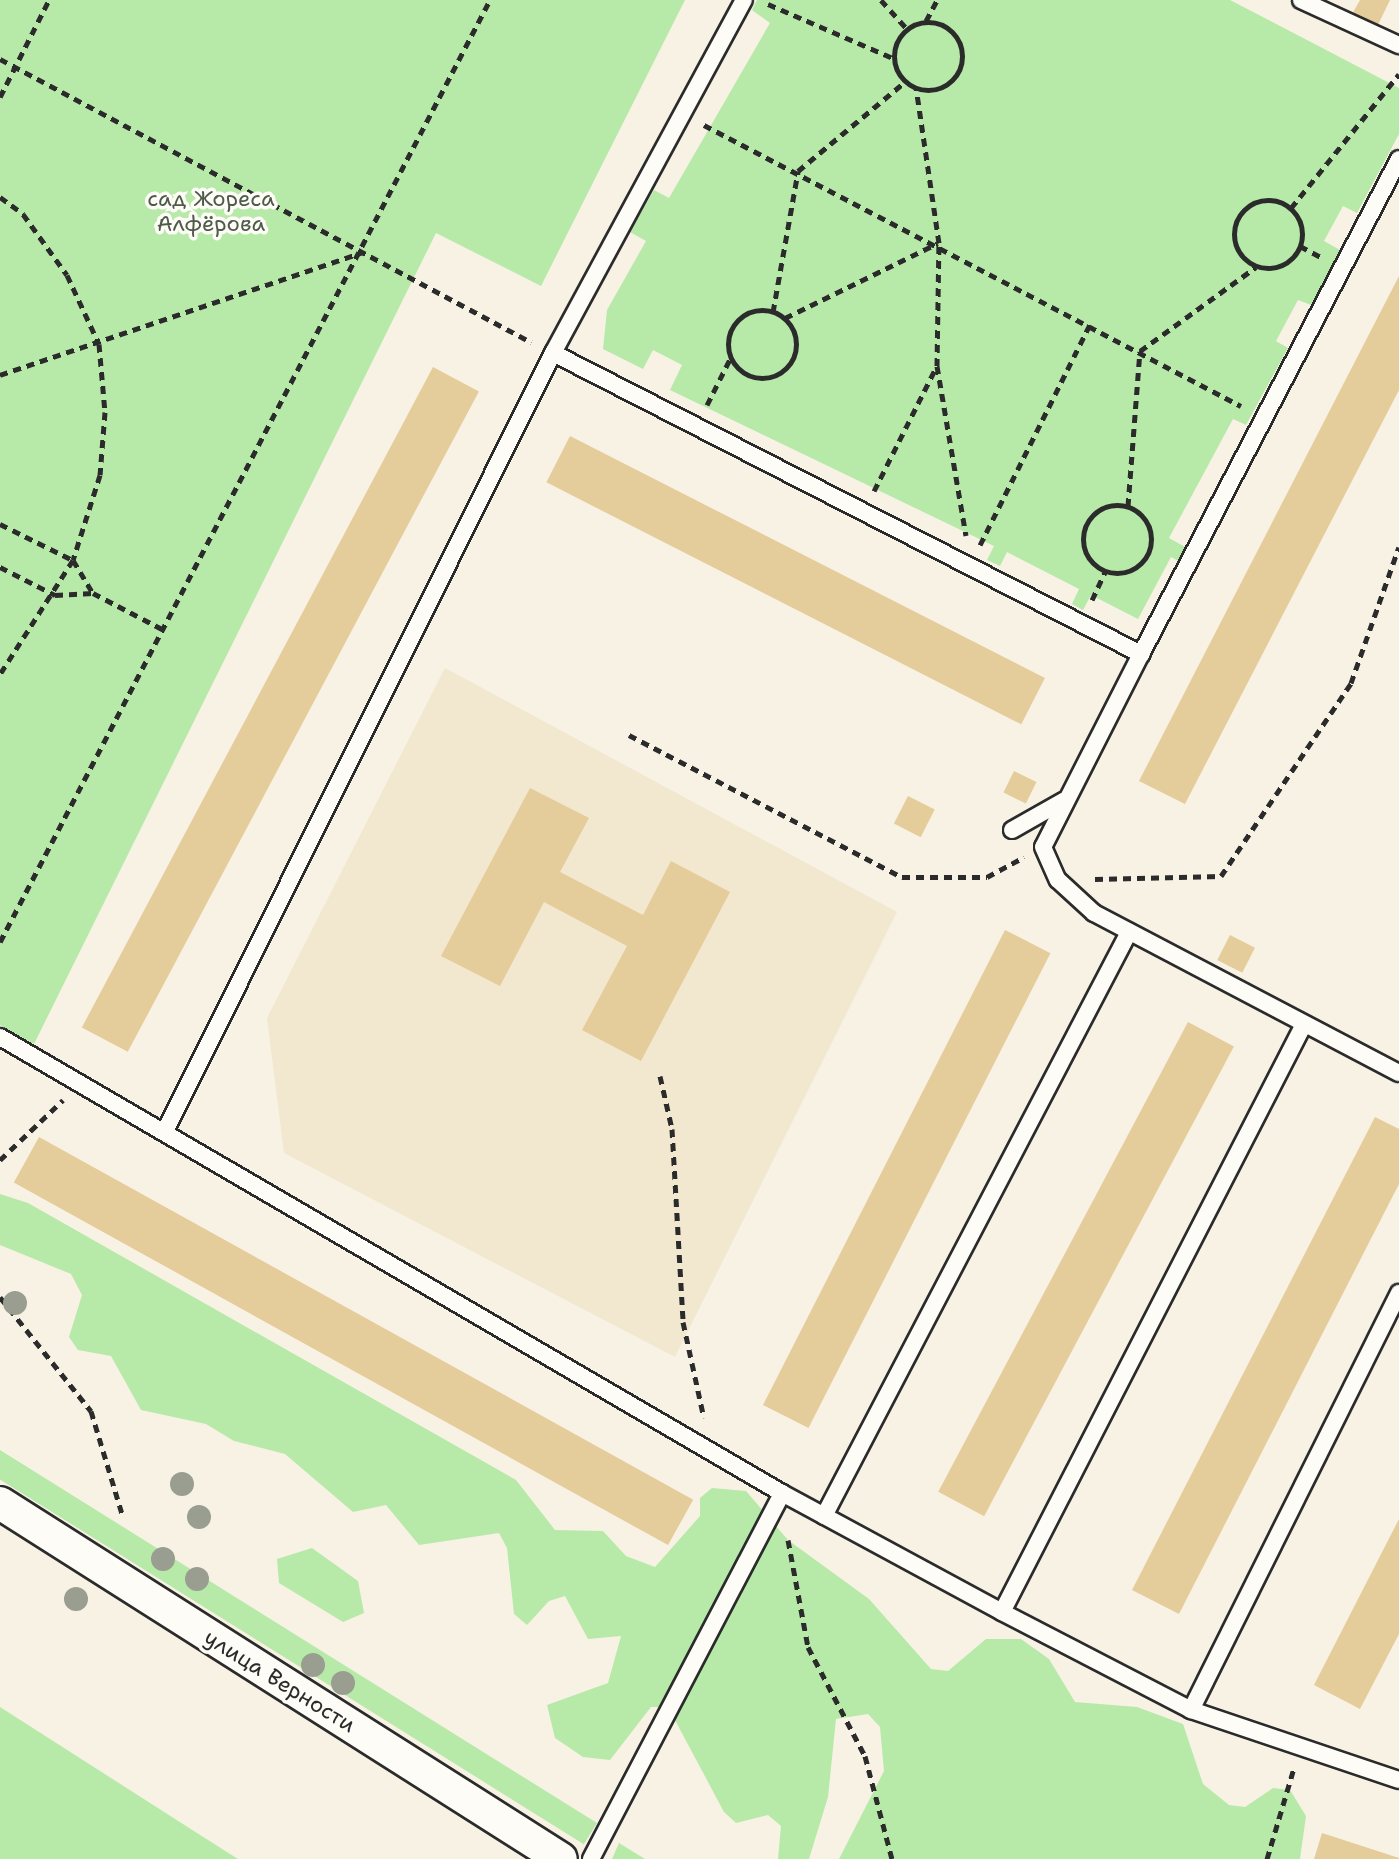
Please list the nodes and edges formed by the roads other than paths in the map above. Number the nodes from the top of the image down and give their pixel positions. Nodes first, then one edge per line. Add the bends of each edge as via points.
1 (744, 0) edge
2 (1301, 0) edge
3 (1399, 45) edge
4 (1399, 159) edge
5 (553, 353) junction
6 (1141, 654) junction
7 (1063, 801) junction
8 (1012, 830) dead end
9 (1129, 932) junction
10 (1304, 1024) junction
11 (0, 1037) edge
12 (1399, 1073) edge
13 (166, 1129) junction
14 (1399, 1293) edge
15 (782, 1493) junction
16 (0, 1503) edge
17 (824, 1516) junction
18 (1002, 1612) junction
19 (1191, 1710) junction
20 (1398, 1778) edge
21 (561, 1859) edge
22 (591, 1859) edge

1 - 5 lane
2 - 3 lane
4 - 6 lane
5 - 6 lane
5 - 13 lane
6 - 7 lane
7 - 8 lane
7 - 9 lane via 1043,847 1058,880 1094,913
9 - 10 lane
9 - 17 lane
10 - 12 lane
10 - 18 lane
11 - 13 lane
13 - 15 lane
14 - 19 lane
15 - 17 lane
15 - 22 lane
16 - 21 street, улица Верности
17 - 18 lane
18 - 19 lane
19 - 20 lane

